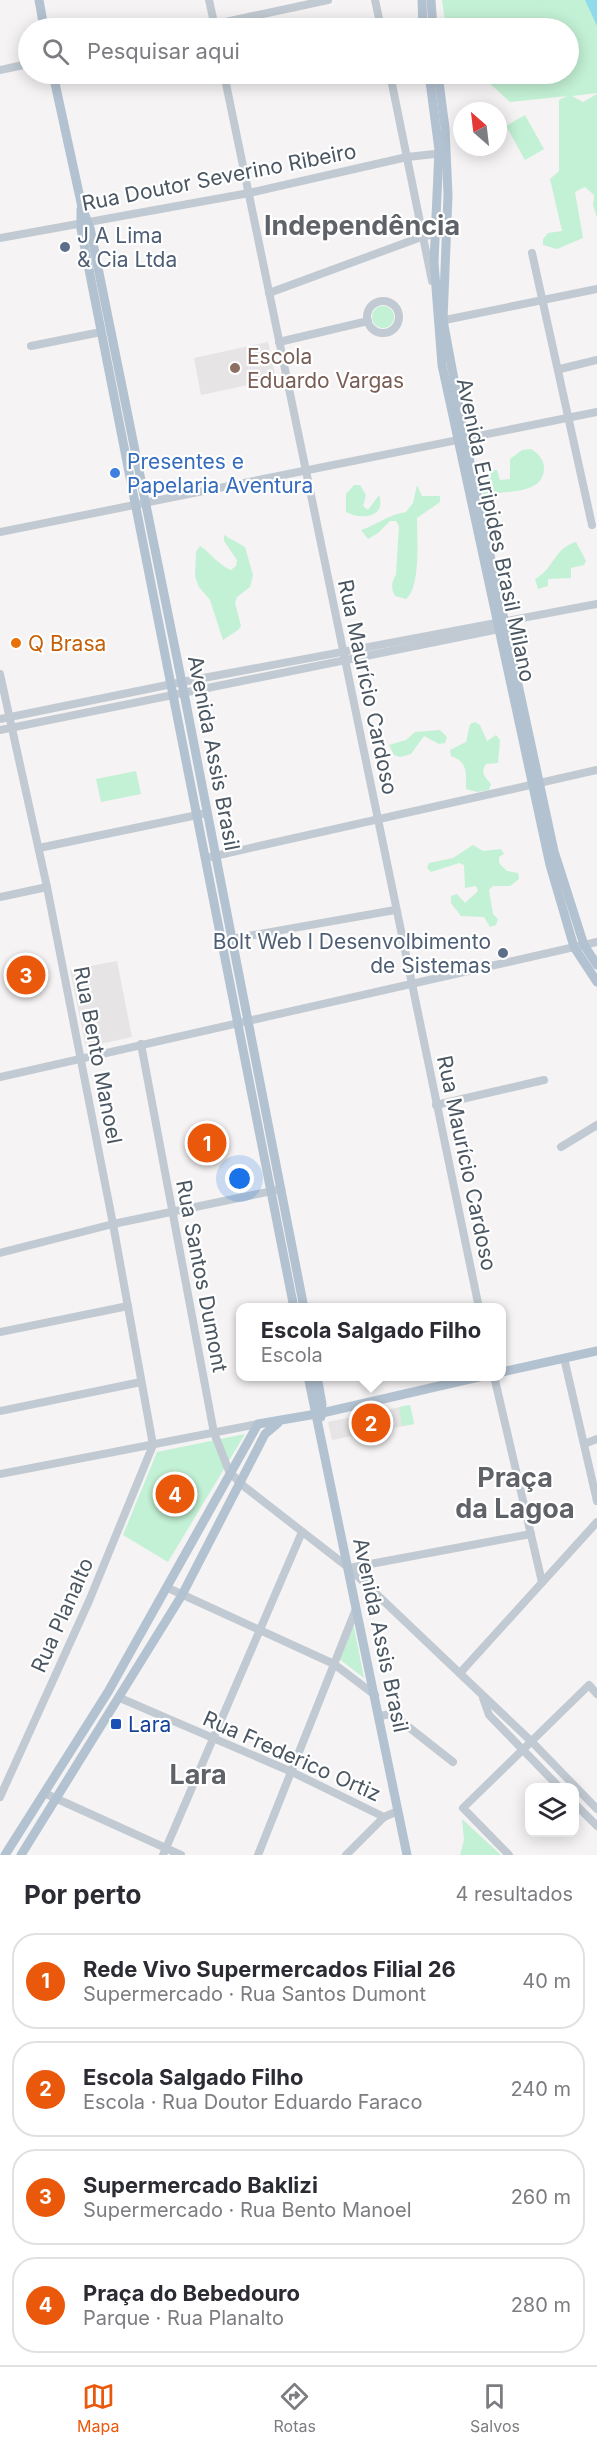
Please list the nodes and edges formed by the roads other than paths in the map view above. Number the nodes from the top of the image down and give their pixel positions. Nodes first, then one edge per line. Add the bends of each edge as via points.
1 (39, 0) edge
2 (209, 0) edge
3 (328, 0) edge
4 (375, 0) edge
5 (422, 0) edge
6 (431, 0) edge
7 (42, 18) edge
8 (212, 18) edge
9 (252, 18) edge
10 (379, 18) edge
11 (423, 18) edge
12 (432, 18) edge
13 (18, 66) edge
14 (0, 70) edge
15 (55, 84) edge
16 (226, 84) edge
17 (392, 84) edge
18 (431, 84) edge
19 (439, 84) edge
20 (442, 153) junction
21 (407, 157) junction
22 (249, 193) junction
23 (84, 222) junction
24 (441, 233) junction
25 (424, 236) junction
26 (0, 238) edge
27 (532, 253) dead end
28 (439, 263) junction
29 (597, 289) edge
30 (269, 293) junction
31 (543, 302) junction
32 (436, 303) junction
33 (368, 321) junction
34 (440, 321) junction
35 (101, 332) junction
36 (279, 342) junction
37 (31, 346) dead end
38 (597, 360) edge
39 (560, 369) junction
40 (597, 412) edge
41 (570, 418) junction
42 (461, 440) junction
43 (306, 472) junction
44 (140, 504) junction
45 (592, 525) dead end
46 (0, 532) edge
47 (597, 604) edge
48 (505, 625) junction
49 (166, 631) junction
50 (408, 644) junction
51 (342, 652) junction
52 (344, 661) junction
53 (268, 666) junction
54 (0, 674) edge
55 (270, 676) junction
56 (182, 682) junction
57 (171, 690) junction
58 (184, 693) junction
59 (9, 717) junction
60 (0, 719) edge
61 (12, 728) junction
62 (0, 730) edge
63 (597, 770) edge
64 (536, 784) junction
65 (207, 813) junction
66 (197, 815) junction
67 (377, 821) junction
68 (39, 848) junction
69 (211, 857) junction
70 (47, 887) junction
71 (0, 897) edge
72 (395, 910) junction
73 (227, 940) junction
74 (597, 942) edge
75 (579, 946) junction
76 (597, 964) edge
77 (597, 982) edge
78 (410, 983) junction
79 (243, 1020) junction
80 (141, 1044) junction
81 (79, 1058) junction
82 (0, 1077) edge
83 (544, 1080) dead end
84 (436, 1105) junction
85 (597, 1125) edge
86 (561, 1147) dead end
87 (276, 1190) junction
88 (172, 1212) junction
89 (113, 1224) junction
90 (0, 1253) edge
91 (290, 1261) junction
92 (294, 1303) edge
93 (303, 1303) edge
94 (478, 1303) edge
95 (128, 1306) junction
96 (0, 1332) edge
97 (597, 1351) edge
98 (564, 1358) junction
99 (506, 1371) edge
100 (309, 1381) edge
101 (317, 1381) edge
102 (466, 1381) edge
103 (495, 1381) edge
104 (141, 1382) junction
105 (0, 1411) edge
106 (319, 1416) junction
107 (284, 1420) junction
108 (258, 1424) junction
109 (214, 1433) junction
110 (597, 1439) edge
111 (584, 1444) junction
112 (153, 1445) junction
113 (0, 1474) edge
114 (232, 1476) junction
115 (241, 1484) junction
116 (597, 1501) edge
117 (597, 1522) edge
118 (302, 1532) junction
119 (531, 1534) junction
120 (349, 1568) junction
121 (542, 1582) junction
122 (168, 1588) junction
123 (182, 1595) junction
124 (357, 1608) junction
125 (260, 1629) junction
126 (334, 1664) junction
127 (460, 1673) junction
128 (597, 1694) edge
129 (375, 1695) junction
130 (483, 1697) junction
131 (120, 1698) junction
132 (379, 1716) junction
133 (508, 1721) junction
134 (501, 1728) junction
135 (213, 1740) junction
136 (532, 1743) junction
137 (523, 1750) junction
138 (453, 1762) dead end
139 (292, 1772) junction
140 (555, 1783) edge
141 (44, 1793) junction
142 (0, 1797) edge
143 (56, 1799) junction
144 (579, 1808) edge
145 (597, 1809) edge
146 (398, 1811) junction
147 (384, 1817) junction
148 (597, 1826) edge
149 (165, 1852) edge
150 (5, 1855) edge
151 (21, 1855) edge
152 (181, 1855) edge
153 (258, 1855) edge
154 (346, 1855) edge
155 (407, 1855) edge
156 (509, 1855) edge

1 - 7 main road
2 - 8 street
3 - 9 street
4 - 10 street
5 - 11 main road
6 - 12 main road
13 - 14 street
15 - 23 main road, Avenida Assis Brasil
16 - 22 street, Rua Maurício Cardoso
17 - 21 street
18 - 20 main road, Avenida Euripides Brasil Milano
19 - 20 main road, Avenida Euripides Brasil Milano
20 - 21 street, Rua Doutor Severino Ribeiro
20 - 24 main road, Avenida Euripides Brasil Milano
21 - 22 street, Rua Doutor Severino Ribeiro
21 - 25 street
22 - 23 street, Rua Doutor Severino Ribeiro
22 - 30 street, Rua Maurício Cardoso
23 - 26 street, Rua Doutor Severino Ribeiro
23 - 35 main road, Avenida Assis Brasil
23 - 44 main road, Avenida Assis Brasil
24 - 25 street
24 - 28 main road, Avenida Euripides Brasil Milano
25 - 28 street
25 - 30 street
25 - 32 street
27 - 31 street
28 - 32 main road, Avenida Euripides Brasil Milano
28 - 34 main road, Avenida Euripides Brasil Milano
29 - 31 street
30 - 36 street, Rua Maurício Cardoso
31 - 34 street
31 - 39 street
32 - 34 main road, Avenida Euripides Brasil Milano
33 - 33 street via 373,330 388,333 396,327 398,312 392,304 376,303 369,310
33 - 36 street
34 - 42 main road, Avenida Euripides Brasil Milano via 442,365
35 - 37 street
35 - 44 main road, Avenida Assis Brasil
36 - 43 street, Rua Maurício Cardoso
38 - 39 street
39 - 41 street
40 - 41 street
41 - 42 street
41 - 45 street
42 - 43 street
42 - 48 main road, Avenida Euripides Brasil Milano
43 - 44 street
43 - 51 street, Rua Maurício Cardoso
44 - 46 street
44 - 49 main road, Avenida Assis Brasil
47 - 48 street
48 - 50 street
48 - 64 main road, Avenida Euripides Brasil Milano
49 - 56 main road, Avenida Assis Brasil
49 - 57 main road, Avenida Assis Brasil
50 - 51 street
50 - 52 street
51 - 52 street, Rua Maurício Cardoso
51 - 53 street
52 - 55 street
52 - 67 street, Rua Maurício Cardoso
53 - 55 street
53 - 56 street
54 - 59 street, Rua Bento Manoel
55 - 58 street
56 - 57 street
56 - 58 main road, Avenida Assis Brasil
57 - 58 street
57 - 59 street
57 - 61 street
57 - 66 main road, Avenida Assis Brasil
58 - 65 main road, Avenida Assis Brasil
59 - 60 street
59 - 61 street, Rua Bento Manoel
61 - 62 street
61 - 68 street, Rua Bento Manoel
63 - 64 street
64 - 67 street
64 - 75 main road, Avenida Euripides Brasil Milano via 550,852
65 - 66 street
65 - 69 main road, Avenida Assis Brasil
66 - 68 street
66 - 69 main road, Avenida Assis Brasil
67 - 69 street
67 - 72 street, Rua Maurício Cardoso
68 - 70 street, Rua Bento Manoel
69 - 73 main road, Avenida Assis Brasil
70 - 71 street
70 - 81 street, Rua Bento Manoel
72 - 73 street
72 - 78 street, Rua Maurício Cardoso
73 - 79 main road, Avenida Assis Brasil
74 - 75 street
75 - 76 main road, Avenida Euripides Brasil Milano
75 - 77 main road, Avenida Euripides Brasil Milano
75 - 78 street
78 - 79 street
78 - 84 street, Rua Maurício Cardoso
79 - 80 street
79 - 87 main road, Avenida Assis Brasil
80 - 81 street
80 - 88 street, Rua Santos Dumont
81 - 82 street
81 - 89 street, Rua Bento Manoel
83 - 84 street
84 - 94 street, Rua Maurício Cardoso
85 - 86 street
87 - 88 street
87 - 91 main road, Avenida Assis Brasil
88 - 89 street
88 - 109 street, Rua Santos Dumont
89 - 90 street
89 - 95 street, Rua Bento Manoel
91 - 92 main road, Avenida Assis Brasil
91 - 93 main road, Avenida Assis Brasil
95 - 96 street
95 - 104 street, Rua Bento Manoel
97 - 98 main road
98 - 99 main road
98 - 111 street
100 - 106 main road, Avenida Assis Brasil
101 - 106 main road, Avenida Assis Brasil
102 - 106 main road
103 - 119 street
104 - 105 street
104 - 112 street, Rua Bento Manoel
106 - 107 main road
106 - 120 main road, Avenida Assis Brasil
107 - 108 main road
107 - 115 main road via 265,1434
108 - 109 street
108 - 114 main road
109 - 112 street
109 - 114 street, Rua Santos Dumont
110 - 111 street
111 - 116 street
112 - 113 street
112 - 142 street, Rua Planalto via 89,1601
114 - 115 street
114 - 122 main road
115 - 118 street
115 - 123 main road
117 - 121 street
118 - 120 street
118 - 125 street
119 - 120 street
119 - 121 street
120 - 124 main road, Avenida Assis Brasil
120 - 127 street
121 - 127 street
122 - 123 street
122 - 141 main road
123 - 125 street
123 - 131 main road
124 - 126 street
124 - 129 main road, Avenida Assis Brasil
125 - 126 street
125 - 135 street
126 - 129 street
126 - 139 street
127 - 130 street
128 - 136 street via 589,1685
129 - 132 main road, Avenida Assis Brasil
130 - 133 street
130 - 134 street via 489,1715
131 - 135 street, Rua Frederico Ortiz
131 - 143 main road
132 - 138 street via 392,1714
132 - 146 main road, Avenida Assis Brasil
133 - 134 street
133 - 136 street
134 - 137 street
135 - 139 street, Rua Frederico Ortiz
135 - 149 street
136 - 137 street
136 - 145 street
137 - 140 street
137 - 156 street via 463,1808
139 - 147 street, Rua Frederico Ortiz
139 - 153 street
141 - 143 street
141 - 150 main road
143 - 149 street
143 - 151 main road
144 - 148 street
146 - 147 street
146 - 155 main road, Avenida Assis Brasil
147 - 154 street
149 - 152 street

